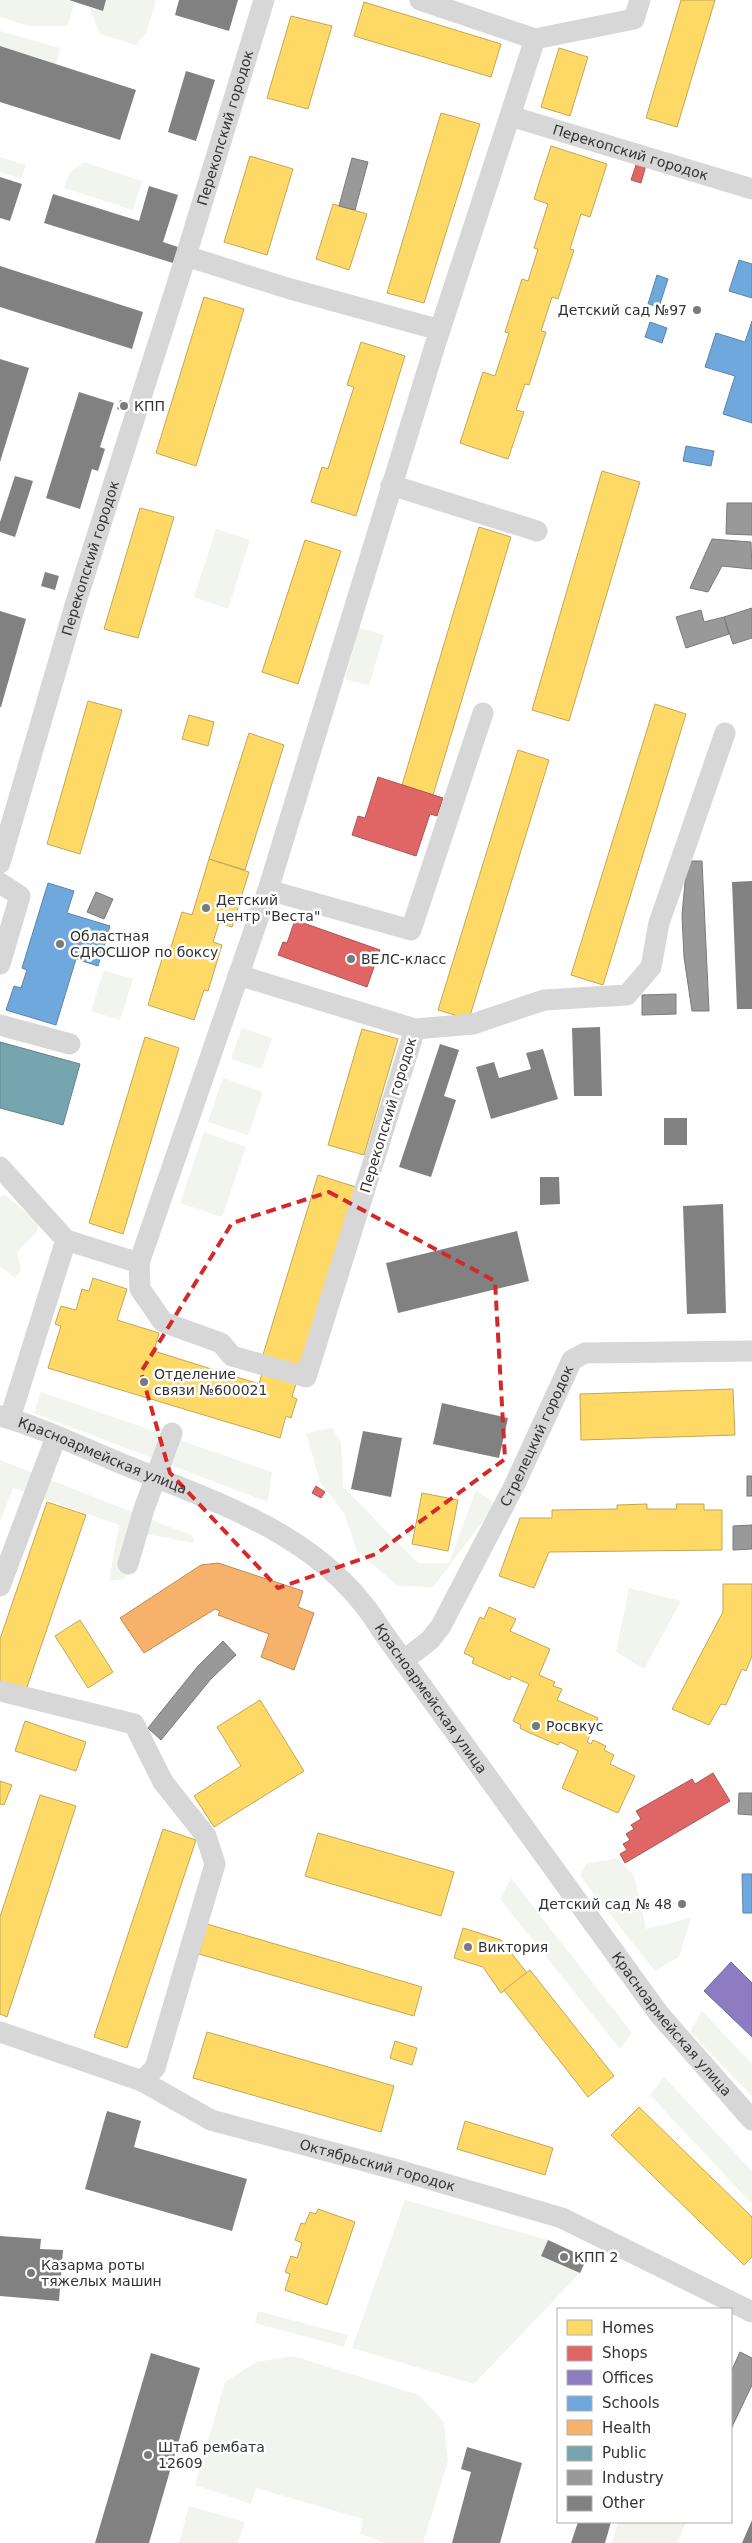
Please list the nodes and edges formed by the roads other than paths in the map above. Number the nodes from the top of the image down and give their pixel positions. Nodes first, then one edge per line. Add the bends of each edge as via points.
1 (264, 0) edge
2 (420, 0) edge
3 (640, 0) edge
4 (535, 39) junction
5 (510, 116) junction
6 (752, 189) edge
7 (186, 256) junction
8 (440, 330) junction
9 (391, 485) junction
10 (537, 531) dead end
11 (483, 713) dead end
12 (725, 733) dead end
13 (6, 818) edge
14 (0, 863) edge
15 (0, 883) edge
16 (268, 890) junction
17 (0, 964) edge
18 (238, 975) junction
19 (0, 1024) edge
20 (415, 1029) junction
21 (70, 1044) dead end
22 (0, 1167) edge
23 (66, 1240) junction
24 (139, 1263) junction
25 (752, 1351) edge
26 (5, 1417) edge
27 (172, 1433) dead end
28 (56, 1437) junction
29 (154, 1477) junction
30 (128, 1564) dead end
31 (0, 1586) edge
32 (403, 1661) junction
33 (0, 1690) edge
34 (0, 2032) edge
35 (142, 2081) junction
36 (752, 2120) edge
37 (752, 2312) edge

1 - 7 street, Перекопский городок
2 - 4 street
3 - 4 street via 634,20
4 - 5 street
5 - 6 street, Перекопский городок
5 - 8 street
7 - 8 street
7 - 13 street, Перекопский городок
8 - 9 street
9 - 10 street
9 - 16 street
11 - 16 street via 411,930
12 - 20 street via 659,923 650,967 627,996 544,1000 473,1024
13 - 14 street, Перекопский городок
15 - 17 street via 20,896
16 - 18 street
18 - 20 street, Перекопский городок
18 - 24 street
19 - 21 street
20 - 24 street, Перекопский городок via 306,1377 232,1356 221,1343 163,1322 140,1289
22 - 23 street
23 - 24 street
23 - 26 street
25 - 32 street, Стрелецкий городок via 584,1353 572,1360 514,1486 441,1626 430,1640
26 - 28 street, Красноармейская улица
27 - 29 street
28 - 29 street, Красноармейская улица
28 - 31 street
29 - 30 street
29 - 32 street, Красноармейская улица via 263,1522 326,1564 369,1610
32 - 36 street, Красноармейская улица via 660,2014
33 - 35 street via 134,1724 163,1782 206,1836 215,1864 155,2068
34 - 35 street, Октябрьский городок
35 - 37 street, Октябрьский городок via 211,2120 562,2218

